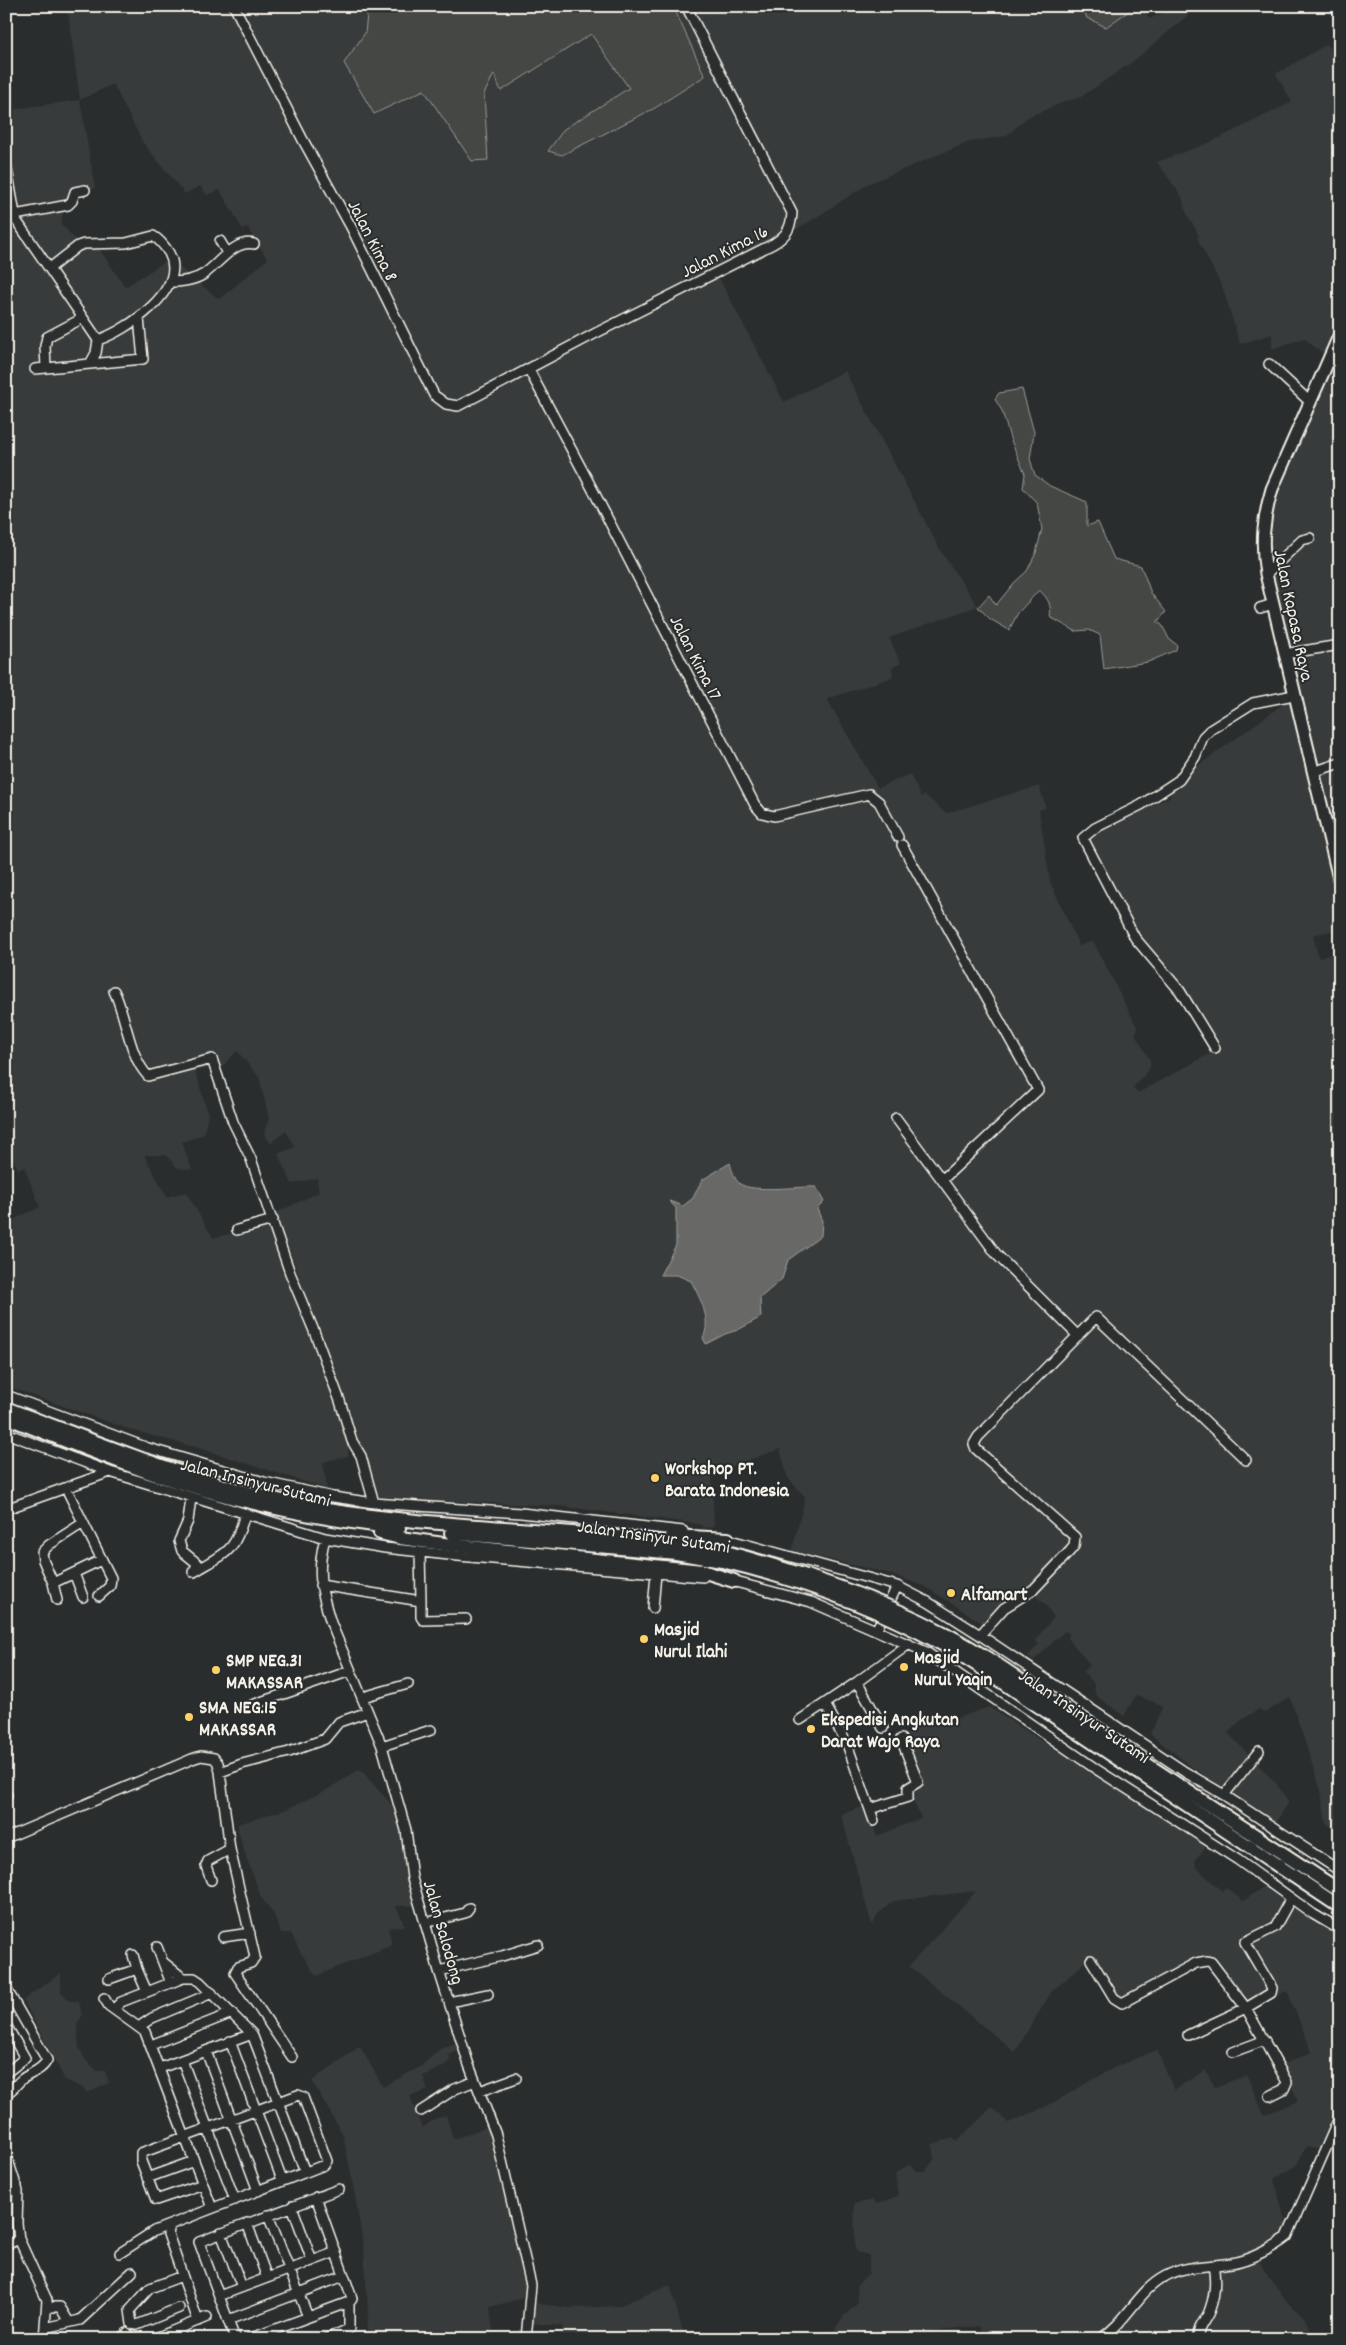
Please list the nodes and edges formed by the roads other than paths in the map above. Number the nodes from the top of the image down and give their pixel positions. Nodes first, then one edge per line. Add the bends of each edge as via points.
1 (234, 6) edge
2 (686, 6) edge
3 (6, 163) edge
4 (85, 190) dead end
5 (15, 215) junction
6 (220, 241) dead end
7 (254, 244) dead end
8 (227, 253) junction
9 (50, 268) junction
10 (170, 282) junction
11 (83, 318) junction
12 (138, 318) junction
13 (1340, 334) edge
14 (98, 340) junction
15 (90, 364) junction
16 (1269, 364) dead end
17 (46, 368) junction
18 (35, 369) dead end
19 (528, 370) junction
20 (1310, 402) junction
21 (1310, 538) dead end
22 (1266, 574) junction
23 (1273, 604) junction
24 (1260, 608) dead end
25 (1340, 645) edge
26 (1284, 654) junction
27 (1294, 695) junction
28 (1340, 763) edge
29 (1313, 772) junction
30 (1340, 883) edge
31 (114, 990) dead end
32 (1215, 1048) dead end
33 (896, 1118) dead end
34 (942, 1180) junction
35 (273, 1220) junction
36 (238, 1230) dead end
37 (1078, 1336) junction
38 (6, 1395) edge
39 (6, 1408) edge
40 (6, 1417) edge
41 (6, 1433) edge
42 (1246, 1460) dead end
43 (110, 1472) junction
44 (66, 1488) junction
45 (191, 1498) junction
46 (374, 1503) junction
47 (6, 1509) edge
48 (245, 1514) junction
49 (338, 1522) junction
50 (83, 1523) junction
51 (570, 1532) junction
52 (325, 1538) junction
53 (728, 1539) junction
54 (420, 1552) junction
55 (724, 1557) junction
56 (101, 1560) junction
57 (74, 1573) junction
58 (656, 1574) junction
59 (734, 1581) junction
60 (53, 1583) junction
61 (320, 1585) junction
62 (897, 1586) junction
63 (99, 1596) dead end
64 (83, 1597) dead end
65 (57, 1600) dead end
66 (421, 1600) junction
67 (653, 1608) dead end
68 (466, 1619) dead end
69 (877, 1629) junction
70 (980, 1635) junction
71 (909, 1644) junction
72 (350, 1671) junction
73 (857, 1682) junction
74 (408, 1684) dead end
75 (363, 1698) junction
76 (825, 1704) junction
77 (252, 1705) dead end
78 (1052, 1708) junction
79 (368, 1712) junction
80 (800, 1720) dead end
81 (883, 1728) dead end
82 (431, 1730) dead end
83 (901, 1739) dead end
84 (382, 1746) junction
85 (1259, 1751) dead end
86 (220, 1772) junction
87 (1224, 1794) junction
88 (870, 1809) junction
89 (874, 1821) dead end
90 (6, 1838) edge
91 (230, 1849) junction
92 (1340, 1871) edge
93 (211, 1880) dead end
94 (1340, 1891) edge
95 (1291, 1898) junction
96 (1340, 1907) edge
97 (469, 1908) dead end
98 (425, 1923) junction
99 (1340, 1930) edge
100 (250, 1933) junction
101 (223, 1937) dead end
102 (538, 1945) dead end
103 (157, 1947) dead end
104 (133, 1955) dead end
105 (1091, 1960) dead end
106 (163, 1962) junction
107 (135, 1969) junction
108 (439, 1971) junction
109 (183, 1978) junction
110 (109, 1979) dead end
111 (170, 1983) junction
112 (6, 1988) edge
113 (146, 1992) junction
114 (212, 1993) junction
115 (488, 1994) dead end
116 (104, 1998) dead end
117 (449, 2002) junction
118 (1246, 2008) junction
119 (114, 2009) junction
120 (232, 2013) junction
121 (6, 2025) edge
122 (140, 2026) junction
123 (252, 2034) junction
124 (1188, 2034) dead end
125 (1265, 2040) junction
126 (230, 2041) junction
127 (151, 2045) junction
128 (206, 2051) junction
129 (1233, 2052) dead end
130 (292, 2057) dead end
131 (182, 2060) junction
132 (160, 2068) junction
133 (6, 2073) edge
134 (516, 2078) dead end
135 (476, 2081) junction
136 (480, 2091) junction
137 (6, 2093) edge
138 (1270, 2096) dead end
139 (278, 2102) junction
140 (421, 2111) dead end
141 (255, 2112) junction
142 (1340, 2116) edge
143 (232, 2120) junction
144 (208, 2128) junction
145 (185, 2137) junction
146 (6, 2154) edge
147 (194, 2161) junction
148 (306, 2172) junction
149 (147, 2178) junction
150 (282, 2180) junction
151 (13, 2183) edge
152 (203, 2184) junction
153 (339, 2189) dead end
154 (6, 2190) edge
155 (258, 2190) junction
156 (316, 2197) junction
157 (235, 2200) junction
158 (292, 2206) junction
159 (212, 2208) junction
160 (268, 2215) junction
161 (247, 2223) junction
162 (170, 2225) junction
163 (221, 2233) junction
164 (19, 2239) junction
165 (6, 2245) edge
166 (336, 2252) junction
167 (120, 2253) dead end
168 (312, 2261) junction
169 (1213, 2265) junction
170 (289, 2270) junction
171 (132, 2272) dead end
172 (182, 2276) junction
173 (344, 2276) junction
174 (267, 2278) junction
175 (242, 2287) junction
176 (299, 2292) junction
177 (219, 2296) junction
178 (349, 2302) junction
179 (47, 2307) junction
180 (179, 2308) dead end
181 (308, 2317) junction
182 (228, 2320) junction
183 (69, 2322) junction
184 (45, 2328) junction
185 (178, 2329) junction
186 (261, 2337) edge
187 (44, 2339) edge
188 (121, 2339) edge
189 (132, 2339) edge
190 (153, 2339) edge
191 (182, 2339) edge
192 (235, 2339) edge
193 (249, 2339) edge
194 (326, 2339) edge
195 (526, 2339) edge
196 (1100, 2339) edge
197 (1198, 2339) edge

1 - 19 street, Jalan Kima 8 via 351,227 434,395 446,404 458,406
2 - 19 street, Jalan Kima 16 via 792,213 792,224 773,244
3 - 5 street
4 - 5 street via 75,192 68,205
5 - 9 street via 25,236
6 - 8 street
7 - 8 street via 246,244
8 - 10 street via 205,274 189,281
9 - 10 street via 84,244 126,243 152,236 160,240 173,262
9 - 11 street
10 - 12 street
11 - 14 street
11 - 17 street via 47,337 44,346
12 - 14 street via 120,332
12 - 15 street via 143,359
13 - 20 main road, Jalan Kapasa Raya
14 - 15 street
15 - 17 street
16 - 20 street
17 - 18 street
19 - 34 street, Jalan Kima 17 via 755,805 762,813 774,816 869,794 879,802 1038,1090
20 - 22 main road, Jalan Kapasa Raya via 1272,489 1265,514 1262,545
21 - 22 street via 1302,540
22 - 23 main road, Jalan Kapasa Raya
23 - 24 street
23 - 26 main road, Jalan Kapasa Raya
25 - 26 street
26 - 27 main road, Jalan Kapasa Raya
27 - 29 main road, Jalan Kapasa Raya
27 - 32 street via 1253,703 1210,730 1179,780 1083,838 1135,938 1180,992
28 - 29 street
29 - 30 main road, Jalan Kapasa Raya
31 - 35 street via 140,1068 148,1076 212,1059 232,1122 251,1159
33 - 34 street
34 - 37 street via 996,1255
35 - 36 street
35 - 46 street via 352,1440 361,1456
37 - 42 street via 1096,1317
37 - 70 street via 974,1444 1075,1537 1074,1546 1034,1589 1004,1608
38 - 46 street via 148,1448 242,1476
39 - 51 highway, Jalan Insinyur Sutami via 161,1466 325,1509 406,1521
40 - 49 highway, Jalan Insinyur Sutami via 148,1472 236,1499
41 - 43 street
43 - 44 street
43 - 45 street
44 - 47 street
44 - 50 street
45 - 48 street
45 - 48 street via 188,1521 179,1542 182,1551 198,1564 193,1572 232,1548
46 - 53 street via 521,1512
48 - 52 street
49 - 55 highway, Jalan Insinyur Sutami
49 - 59 highway via 400,1538 702,1571
50 - 56 street
50 - 60 street via 42,1552
51 - 53 highway
51 - 55 highway, Jalan Insinyur Sutami via 680,1544
52 - 54 street
52 - 61 street, Jalan Salodong via 319,1568
53 - 62 street
54 - 58 street
54 - 66 street
55 - 78 highway, Jalan Insinyur Sutami, bridge via 891,1618
56 - 57 street
56 - 63 street via 111,1581
57 - 60 street
57 - 64 street
58 - 59 street
58 - 67 street
59 - 69 street via 810,1602
60 - 65 street
61 - 66 street
61 - 72 street, Jalan Salodong
62 - 69 street
62 - 70 street
66 - 68 street via 423,1620
69 - 71 street
70 - 87 street via 1185,1772
71 - 73 street
71 - 95 street via 942,1662
72 - 75 street, Jalan Salodong
72 - 77 street
73 - 76 street
73 - 81 street
74 - 75 street
75 - 79 street, Jalan Salodong
76 - 80 street
76 - 88 street via 847,1744
78 - 94 highway, Jalan Insinyur Sutami
78 - 96 highway, Jalan Insinyur Sutami
79 - 84 street, Jalan Salodong
79 - 86 street via 339,1722 325,1739
82 - 84 street
83 - 88 street via 918,1782 908,1788 908,1797
84 - 98 street, Jalan Salodong via 406,1830 412,1878
85 - 87 street
86 - 90 street via 216,1759 201,1756
86 - 91 street
87 - 92 street
88 - 89 street
91 - 93 street via 208,1861 206,1866
91 - 100 street
95 - 99 street
95 - 118 street via 1275,1927 1245,1942 1273,1991
97 - 98 street via 465,1913
98 - 108 street, Jalan Salodong
100 - 101 street
100 - 130 street via 255,1958 251,1963 238,1967 235,1975
102 - 108 street
103 - 106 street
104 - 107 street
105 - 118 street via 1114,1998 1122,2003 1196,1963 1207,1961 1218,1968
106 - 109 street
106 - 111 street
107 - 110 street
107 - 113 street
108 - 117 street, Jalan Salodong
109 - 111 street
109 - 114 street via 191,1977
111 - 113 street
112 - 137 street via 47,2060 23,2078 15,2089
113 - 119 street via 121,2002
114 - 120 street
114 - 122 street
115 - 117 street
116 - 119 street
117 - 135 street, Jalan Salodong
118 - 124 street
118 - 125 street
119 - 122 street
120 - 123 street
120 - 127 street
121 - 133 street via 25,2058
122 - 127 street
123 - 126 street
123 - 139 street
125 - 129 street
125 - 138 street via 1287,2084
126 - 128 street
126 - 141 street
127 - 132 street
128 - 131 street
128 - 143 street
131 - 132 street
131 - 144 street
132 - 145 street
134 - 136 street
135 - 136 street, Jalan Salodong
135 - 140 street via 455,2089
136 - 195 street, Jalan Salodong via 496,2135 531,2284
139 - 141 street
139 - 148 street
139 - 148 street via 299,2095 304,2100 326,2161 324,2165
141 - 143 street
141 - 150 street
142 - 169 street via 1287,2237 1246,2259
143 - 144 street
143 - 155 street
144 - 145 street
144 - 157 street
145 - 147 street
145 - 149 street via 141,2154
146 - 151 street
147 - 149 street
147 - 152 street
148 - 150 street
149 - 152 street via 154,2198 159,2200
150 - 155 street
151 - 154 street
151 - 164 street
152 - 159 street
153 - 156 street
155 - 157 street
156 - 158 street
156 - 166 street
157 - 159 street
158 - 160 street
158 - 168 street
159 - 162 street
160 - 161 street
160 - 170 street
161 - 163 street
161 - 174 street
162 - 167 street via 154,2231
162 - 172 street via 168,2234
163 - 175 street
163 - 177 street via 199,2243
164 - 165 street
164 - 179 street via 44,2291
166 - 168 street
166 - 173 street
168 - 170 street
169 - 196 street via 1189,2268 1164,2277
169 - 197 street via 1215,2285 1211,2308 1200,2326
170 - 174 street
170 - 176 street
171 - 183 street via 80,2320
172 - 180 street via 150,2288 130,2310 132,2324 137,2325
172 - 185 street via 202,2319
173 - 176 street
173 - 178 street via 352,2298
174 - 175 street
175 - 177 street
176 - 181 street
176 - 182 street
177 - 182 street
178 - 181 street
178 - 194 street via 349,2328
179 - 183 street via 58,2306
179 - 184 street
181 - 186 street
182 - 192 street
183 - 184 street
184 - 187 street
185 - 190 street
185 - 191 street
186 - 193 street
188 - 189 street via 126,2333

